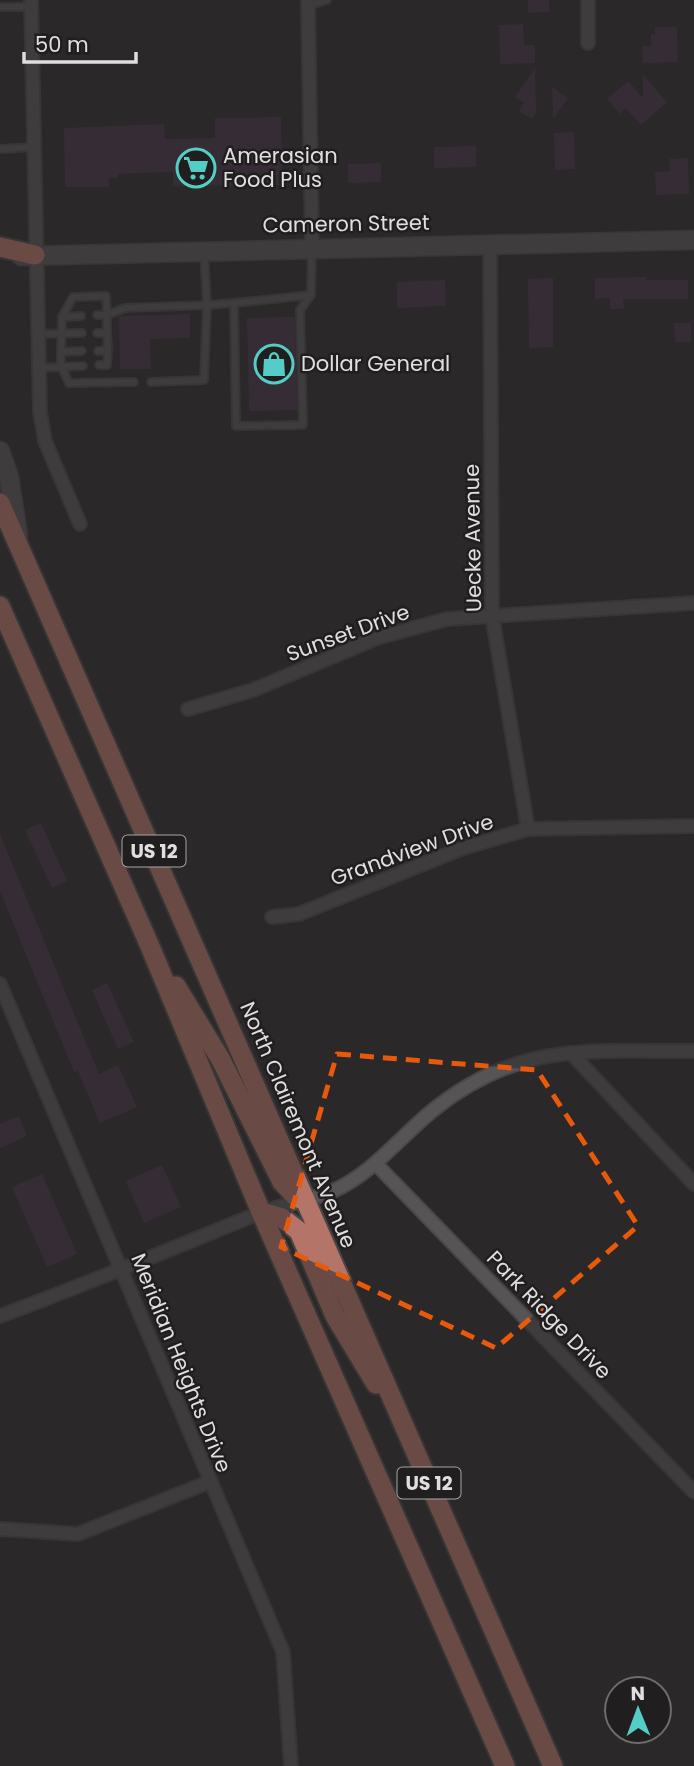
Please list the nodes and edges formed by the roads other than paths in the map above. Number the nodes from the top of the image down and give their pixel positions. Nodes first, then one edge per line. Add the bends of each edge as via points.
1 (327, 0) edge
2 (588, 0) edge
3 (308, 3) edge
4 (31, 4) edge
5 (0, 7) edge
6 (588, 43) dead end
7 (34, 147) junction
8 (0, 149) edge
9 (694, 240) edge
10 (490, 244) junction
11 (0, 247) edge
12 (312, 248) junction
13 (204, 250) junction
14 (35, 255) junction
15 (0, 256) edge
16 (311, 295) junction
17 (234, 303) junction
18 (207, 305) junction
19 (97, 315) dead end
20 (107, 315) junction
21 (81, 316) dead end
22 (62, 317) junction
23 (97, 332) dead end
24 (60, 333) junction
25 (82, 333) dead end
26 (107, 333) junction
27 (39, 334) junction
28 (82, 351) dead end
29 (98, 351) dead end
30 (108, 351) junction
31 (61, 352) junction
32 (99, 365) dead end
33 (107, 365) junction
34 (61, 366) junction
35 (83, 366) dead end
36 (39, 368) junction
37 (134, 382) dead end
38 (151, 382) dead end
39 (108, 383) junction
40 (0, 450) edge
41 (0, 503) edge
42 (5, 517) edge
43 (80, 524) dead end
44 (20, 549) junction
45 (694, 603) edge
46 (0, 607) edge
47 (492, 614) junction
48 (188, 709) dead end
49 (694, 826) edge
50 (528, 829) junction
51 (272, 917) dead end
52 (149, 944) junction
53 (0, 984) edge
54 (694, 1051) edge
55 (571, 1052) junction
56 (376, 1164) junction
57 (694, 1184) edge
58 (305, 1200) junction
59 (261, 1212) junction
60 (123, 1271) junction
61 (0, 1316) edge
62 (404, 1426) junction
63 (209, 1482) junction
64 (694, 1492) edge
65 (0, 1529) edge
66 (291, 1766) edge
67 (505, 1766) edge
68 (553, 1766) edge

1 - 3 lane
2 - 6 street
3 - 12 street
4 - 5 lane
4 - 7 street
7 - 8 lane
7 - 14 street
9 - 10 main road, Cameron Street
10 - 12 main road, Cameron Street
10 - 47 street, Uecke Avenue
11 - 14 main road
12 - 13 main road, Cameron Street
12 - 16 lane
13 - 14 main road, Cameron Street
13 - 18 lane
14 - 15 main road, Cameron Street
14 - 27 street
16 - 17 lane
16 - 17 lane via 300,310 303,425 236,426
17 - 18 lane
18 - 20 lane via 125,308
18 - 38 lane via 204,380
19 - 20 lane
20 - 22 lane via 106,296 74,297
20 - 26 lane
21 - 22 lane
22 - 24 lane
23 - 26 lane
24 - 25 lane
24 - 27 lane
24 - 31 lane
26 - 30 lane
27 - 36 street
28 - 31 lane
29 - 30 lane
30 - 33 lane
31 - 34 lane
32 - 33 lane
33 - 39 lane
34 - 35 lane
34 - 36 lane
34 - 39 lane via 69,383
36 - 43 street via 45,442
37 - 39 lane
40 - 44 main road
41 - 42 main road, North Clairemont Avenue / US 12
42 - 44 main road, North Clairemont Avenue / US 12
44 - 58 main road, North Clairemont Avenue / US 12
45 - 47 street, Sunset Drive
46 - 52 main road, US 12
47 - 48 street, Sunset Drive via 447,618 377,638 253,690
47 - 50 street, Uecke Avenue
49 - 50 street, Grandview Drive
50 - 51 street, Grandview Drive via 439,857 299,914
52 - 58 main road via 221,1060 282,1182
52 - 59 main road, US 12
53 - 60 street, Meridian Heights Drive
54 - 55 street
55 - 56 street via 515,1062 472,1082 417,1123
55 - 57 street
56 - 58 street via 335,1190
56 - 64 street, Park Ridge Drive
58 - 59 street
58 - 62 main road, North Clairemont Avenue / US 12
59 - 60 street
59 - 62 main road via 299,1231 335,1316
59 - 67 main road, US 12
60 - 61 street
60 - 63 street, Meridian Heights Drive
62 - 68 main road, North Clairemont Avenue / US 12
63 - 65 street via 78,1534
63 - 66 street, Meridian Heights Drive via 283,1652

